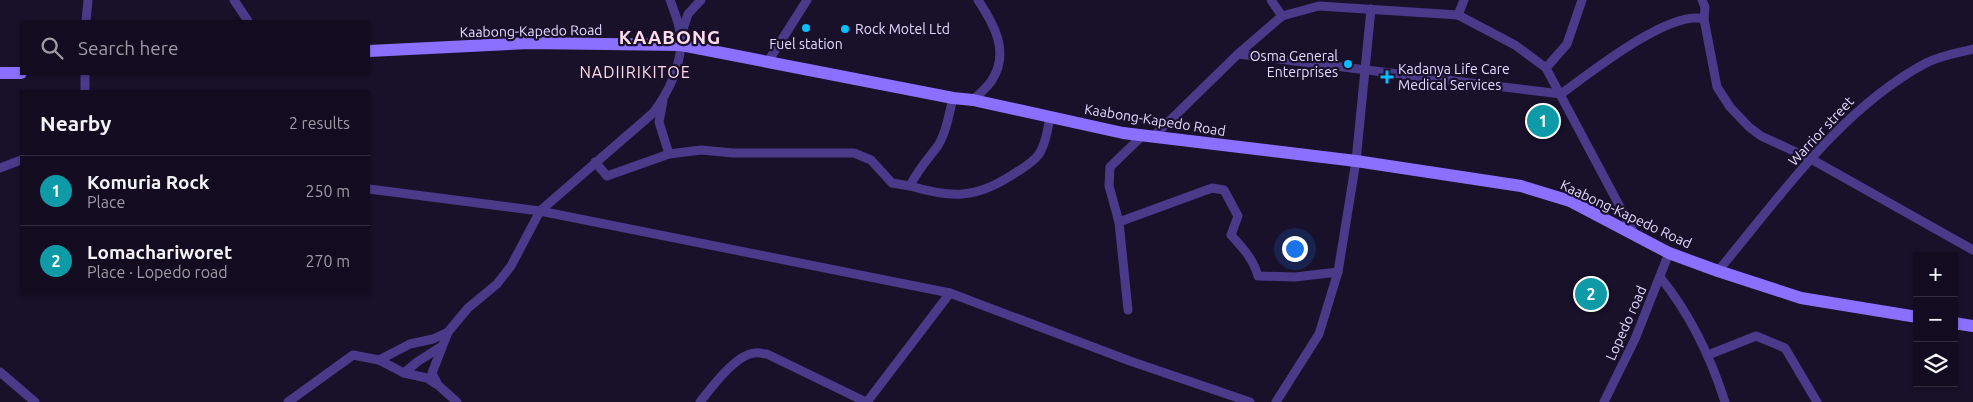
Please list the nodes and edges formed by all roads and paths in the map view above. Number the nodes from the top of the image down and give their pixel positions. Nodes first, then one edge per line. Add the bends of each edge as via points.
1 (88, 0) edge
2 (234, 0) edge
3 (670, 0) edge
4 (701, 0) edge
5 (807, 0) edge
6 (978, 0) edge
7 (1271, 0) edge
8 (1464, 0) edge
9 (1582, 0) edge
10 (1702, 0) edge
11 (1371, 9) junction
12 (1458, 15) junction
13 (1282, 16) junction
14 (1704, 19) junction
15 (86, 20) edge
16 (247, 20) edge
17 (680, 42) junction
18 (1973, 49) edge
19 (370, 51) edge
20 (1238, 54) junction
21 (767, 63) junction
22 (1366, 68) junction
23 (1546, 68) junction
24 (0, 73) edge
25 (20, 73) edge
26 (85, 75) edge
27 (85, 90) edge
28 (1560, 94) junction
29 (953, 98) junction
30 (663, 99) junction
31 (973, 100) junction
32 (1050, 117) junction
33 (1148, 136) junction
34 (669, 154) junction
35 (1812, 159) junction
36 (20, 160) edge
37 (1356, 161) junction
38 (595, 162) junction
39 (0, 168) edge
40 (910, 186) junction
41 (370, 189) edge
42 (540, 212) junction
43 (1119, 222) junction
44 (1635, 235) junction
45 (1973, 250) edge
46 (1669, 253) junction
47 (1718, 271) junction
48 (1338, 272) junction
49 (1660, 277) junction
50 (950, 293) junction
51 (1128, 310) dead end
52 (1913, 316) edge
53 (1958, 324) edge
54 (1973, 326) edge
55 (448, 332) junction
56 (442, 346) junction
57 (1708, 355) junction
58 (379, 360) junction
59 (0, 372) edge
60 (404, 373) junction
61 (438, 385) junction
62 (33, 401) edge
63 (288, 402) edge
64 (457, 402) edge
65 (700, 402) edge
66 (866, 402) edge
67 (1250, 402) edge
68 (1276, 402) edge
69 (1604, 402) edge
70 (1725, 402) edge
71 (1817, 402) edge

1 - 15 street
2 - 16 street
3 - 17 street
4 - 17 street via 688,14
5 - 21 street
6 - 31 street via 997,33 1000,57 992,81
7 - 13 street
8 - 12 street
9 - 23 street via 1568,44
10 - 14 street
11 - 12 street
11 - 13 street via 1319,6
11 - 22 street
12 - 23 street via 1515,45
13 - 20 street
14 - 28 street via 1695,16 1666,25 1626,48
14 - 35 street via 1718,87 1730,107 1761,136
17 - 19 main road, Kaabong-Kapedo Road via 529,43
17 - 21 main road, Kaabong-Kapedo Road
17 - 30 street via 675,73
18 - 35 street, Warrior street via 1926,63 1875,96
20 - 22 street
20 - 33 street
21 - 29 main road, Kaabong-Kapedo Road
22 - 28 street
22 - 37 street
23 - 28 street
24 - 25 main road
26 - 27 street
28 - 44 street
29 - 31 main road, Kaabong-Kapedo Road
29 - 40 street via 938,146 915,174
30 - 34 street via 659,122
30 - 38 street via 653,113
31 - 32 main road, Kaabong-Kapedo Road
32 - 33 main road, Kaabong-Kapedo Road
32 - 40 street via 1040,153 993,187 961,195
33 - 37 main road, Kaabong-Kapedo Road
33 - 43 street via 1110,167 1109,186
34 - 38 street via 607,176
34 - 40 street via 701,150 854,153 871,160 892,183
35 - 45 street
35 - 47 street, Warrior street
36 - 39 street
37 - 44 main road, Kaabong-Kapedo Road via 1521,186 1570,201
37 - 48 street
38 - 42 street
41 - 42 street
42 - 50 street
42 - 55 street via 511,266
43 - 48 street via 1212,188 1224,190 1238,216 1230,235 1254,262 1258,276 1295,277
43 - 51 street
44 - 46 main road, Kaabong-Kapedo Road
46 - 47 main road, Kaabong-Kapedo Road
46 - 49 street, Lopedo road
47 - 52 main road, Kaabong-Kapedo Road via 1801,298
48 - 68 street via 1319,334
49 - 57 street
49 - 69 street, Lopedo road via 1635,339
50 - 66 street
50 - 67 street
53 - 54 main road
55 - 56 street
55 - 58 street via 410,344
56 - 60 street
56 - 61 street via 432,372
57 - 70 street
57 - 71 street via 1756,336 1785,348
58 - 60 street
58 - 63 street via 353,355
59 - 62 street
60 - 61 street via 427,378
61 - 64 street
65 - 66 street via 732,366 754,352 767,354

